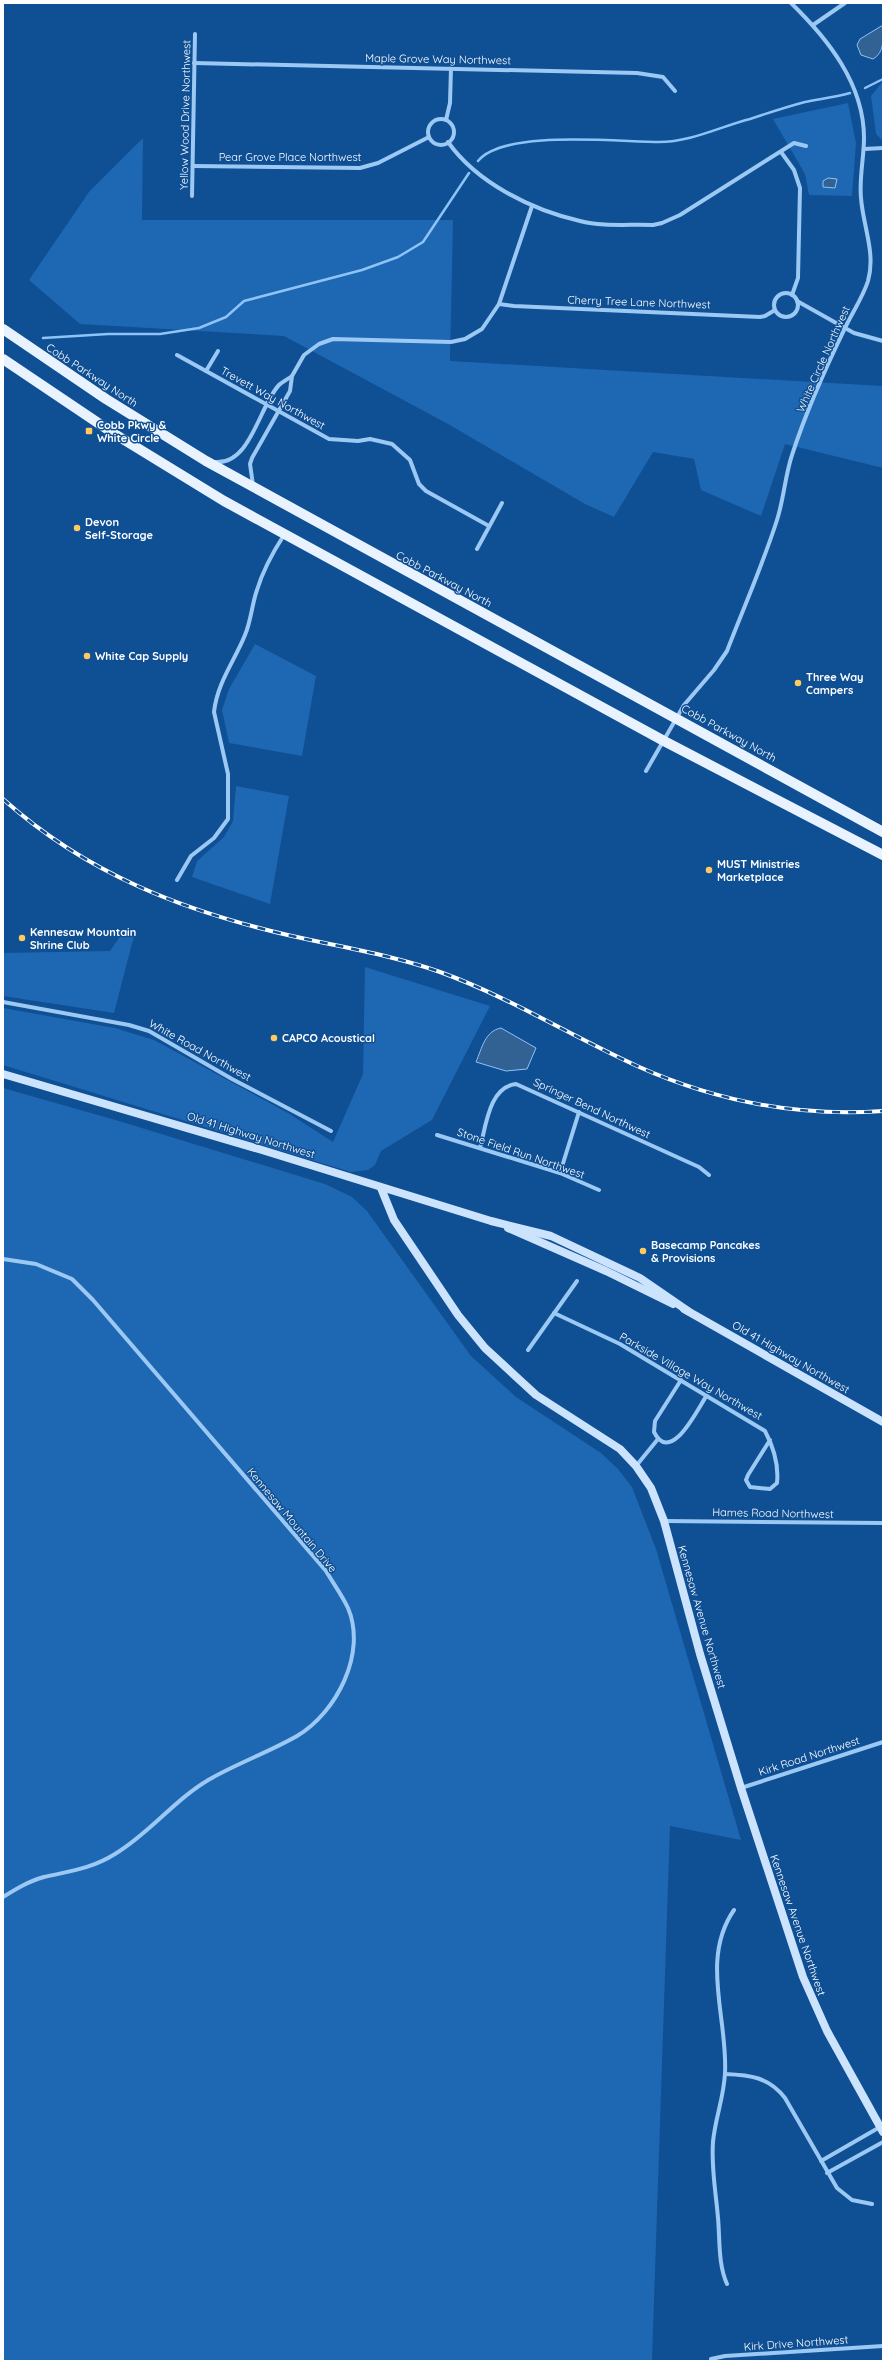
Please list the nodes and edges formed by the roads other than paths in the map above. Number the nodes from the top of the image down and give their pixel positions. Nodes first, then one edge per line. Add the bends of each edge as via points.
1 (791, 3) edge
2 (845, 3) edge
3 (813, 25) junction
4 (195, 34) dead end
5 (194, 63) junction
6 (451, 68) junction
7 (675, 91) dead end
8 (446, 120) junction
9 (429, 137) junction
10 (448, 142) junction
11 (806, 146) dead end
12 (883, 148) edge
13 (864, 149) junction
14 (781, 152) junction
15 (193, 166) junction
16 (192, 196) dead end
17 (532, 206) junction
18 (792, 295) junction
19 (798, 302) junction
20 (500, 304) junction
21 (775, 310) junction
22 (845, 327) junction
23 (3, 329) edge
24 (883, 341) edge
25 (218, 351) dead end
26 (177, 355) dead end
27 (3, 359) edge
28 (206, 371) junction
29 (292, 376) junction
30 (267, 406) junction
31 (278, 412) junction
32 (206, 461) junction
33 (253, 488) junction
34 (502, 503) dead end
35 (489, 526) junction
36 (284, 534) junction
37 (477, 549) dead end
38 (677, 718) junction
39 (664, 741) junction
40 (646, 772) dead end
41 (883, 832) edge
42 (883, 855) edge
43 (177, 880) dead end
44 (3, 1002) edge
45 (3, 1074) edge
46 (580, 1112) junction
47 (331, 1131) dead end
48 (438, 1135) dead end
49 (480, 1148) junction
50 (560, 1173) junction
51 (709, 1175) dead end
52 (381, 1188) junction
53 (599, 1190) dead end
54 (3, 1259) edge
55 (577, 1281) dead end
56 (554, 1313) junction
57 (528, 1350) dead end
58 (681, 1380) junction
59 (707, 1395) junction
60 (883, 1422) edge
61 (658, 1439) junction
62 (770, 1440) junction
63 (636, 1466) junction
64 (664, 1522) junction
65 (883, 1523) edge
66 (883, 1742) edge
67 (741, 1788) junction
68 (3, 1897) edge
69 (734, 1910) dead end
70 (725, 2074) junction
71 (881, 2130) edge
72 (883, 2142) edge
73 (821, 2161) junction
74 (827, 2173) junction
75 (872, 2204) dead end
76 (727, 2284) dead end
77 (883, 2346) edge
78 (712, 2359) dead end

1 - 3 street, White Circle Northwest
2 - 3 street
3 - 13 street, White Circle Northwest via 842,64 856,91 862,115
4 - 5 street, Yellow Wood Drive Northwest
5 - 6 street, Maple Grove Way Northwest
5 - 15 street, Yellow Wood Drive Northwest
6 - 7 street, Maple Grove Way Northwest via 651,74 663,77
6 - 8 street via 450,103
8 - 9 street via 438,119 432,123 428,130
8 - 10 street via 452,125 454,132
9 - 10 street via 438,144
9 - 15 street, Pear Grove Place Northwest via 378,163 360,168
10 - 17 street via 493,184
11 - 14 street via 794,143
12 - 13 street
13 - 22 street, White Circle Northwest via 860,192 871,258 870,271 863,292
14 - 17 street via 680,215 662,223 580,221
14 - 18 street via 794,170 800,188 798,278
15 - 16 street, Yellow Wood Drive Northwest
17 - 20 street
18 - 19 street
18 - 21 street via 787,293 778,296 775,300
19 - 21 street via 797,309 789,317 781,316
19 - 22 street
20 - 21 street, Cherry Tree Lane Northwest via 760,316
20 - 29 street via 482,329 465,339 443,342 333,339 310,348
22 - 24 street via 868,338
22 - 38 street, White Circle Northwest via 792,455 778,519 727,651 714,670 690,696
23 - 32 main road, Cobb Parkway North
25 - 28 street, Trevett Way Northwest
26 - 28 street, Trevett Way Northwest
27 - 36 main road via 163,465
28 - 30 street, Trevett Way Northwest
29 - 30 street via 278,386
29 - 31 street via 290,391
30 - 31 street, Trevett Way Northwest
30 - 32 street via 237,456 224,462
31 - 33 street via 250,464
31 - 35 street, Trevett Way Northwest via 329,439 370,439 392,444 410,460 419,484 426,491
32 - 33 main road, Cobb Parkway North
33 - 38 main road, Cobb Parkway North
34 - 35 street
35 - 37 street
36 - 39 main road
36 - 43 street via 267,562 257,589 246,635 228,667 215,704 214,712 228,774 228,819 214,838 191,856
38 - 39 street, White Circle Northwest
38 - 41 main road, Cobb Parkway North
39 - 40 street, White Circle Northwest
39 - 42 main road
44 - 47 street, White Road Northwest via 149,1031 232,1079
45 - 52 street, Old 41 Highway Northwest via 180,1125
46 - 49 street, Springer Bend Northwest via 523,1086 516,1084 505,1087 497,1094
46 - 50 street
46 - 51 street, Springer Bend Northwest via 699,1167
48 - 49 street, Stone Field Run Northwest
49 - 50 street, Stone Field Run Northwest
50 - 53 street, Stone Field Run Northwest
52 - 60 street, Old 41 Highway Northwest via 491,1221 539,1232 575,1246 640,1278 688,1311
52 - 63 street, Kennesaw Avenue Northwest via 394,1220 458,1314 485,1348 525,1386 620,1449
54 - 68 street, Kennesaw Mountain Drive via 36,1264 72,1279 93,1300 326,1571 348,1608 352,1631 351,1658 342,1685 330,1706 298,1735 208,1780 181,1799 146,1831 109,1857 73,1872 44,1877 28,1883
55 - 56 street
56 - 57 street
56 - 58 street, Parkside Village Way Northwest via 620,1344
58 - 59 street, Parkside Village Way Northwest
58 - 61 street via 655,1421 654,1432
59 - 61 street via 678,1439 669,1442
59 - 62 street, Parkside Village Way Northwest via 765,1430
61 - 63 street
62 - 62 street, Parkside Village Way Northwest via 776,1458 777,1483 770,1489 750,1487 746,1480 748,1475
63 - 64 street, Kennesaw Avenue Northwest via 651,1488
64 - 65 street, Hames Road Northwest
64 - 67 street, Kennesaw Avenue Northwest via 700,1654
66 - 67 street, Kirk Road Northwest
67 - 71 street, Kennesaw Avenue Northwest via 803,1977 817,2011
69 - 70 street via 721,1933 717,1962 717,1985 725,2041
70 - 73 street via 754,2076 776,2088
70 - 76 street via 715,2130 713,2159 721,2268
71 - 73 street
72 - 74 street
73 - 74 street
74 - 75 street via 844,2195 852,2200
77 - 78 street, Kirk Drive Northwest via 725,2356

